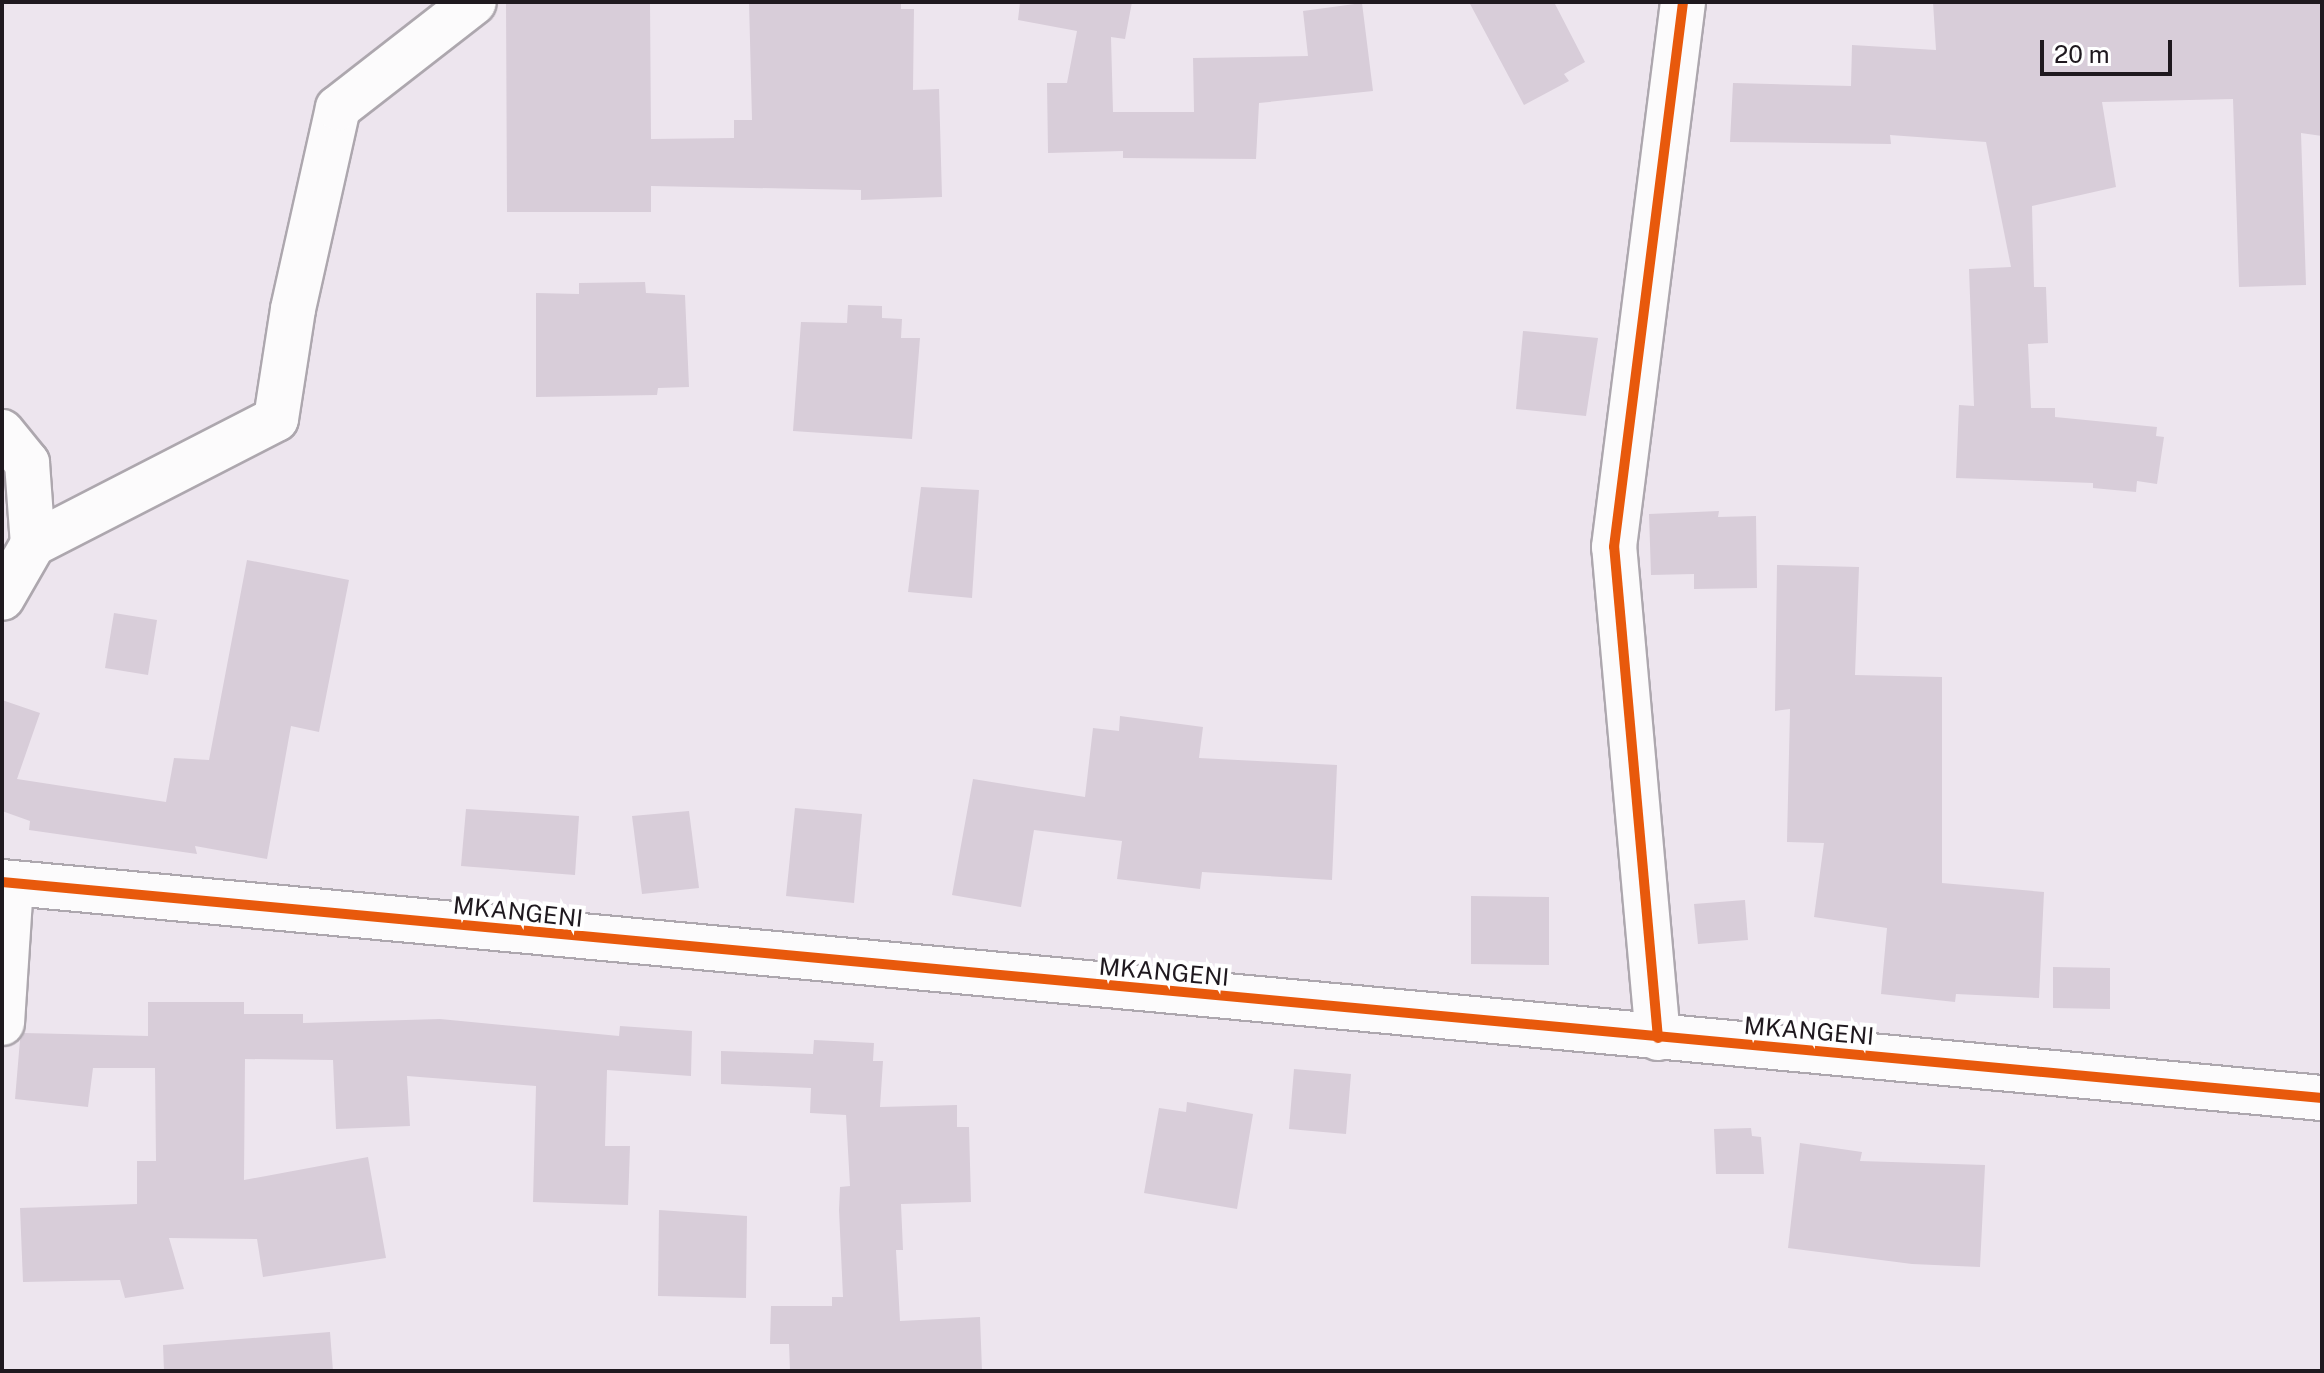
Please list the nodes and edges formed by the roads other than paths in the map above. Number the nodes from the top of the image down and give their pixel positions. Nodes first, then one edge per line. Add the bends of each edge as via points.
1 (474, 2) edge
2 (1683, 2) edge
3 (2, 432) edge
4 (33, 544) junction
5 (2, 598) edge
6 (7, 882) edge
7 (2, 1023) edge
8 (1658, 1038) junction
9 (2322, 1098) edge

1 - 4 street via 338,108 293,309 276,419
2 - 8 street via 1614,547
3 - 4 street via 27,463
4 - 5 street
6 - 7 street
6 - 8 street, MKANGENI
8 - 9 street, MKANGENI

